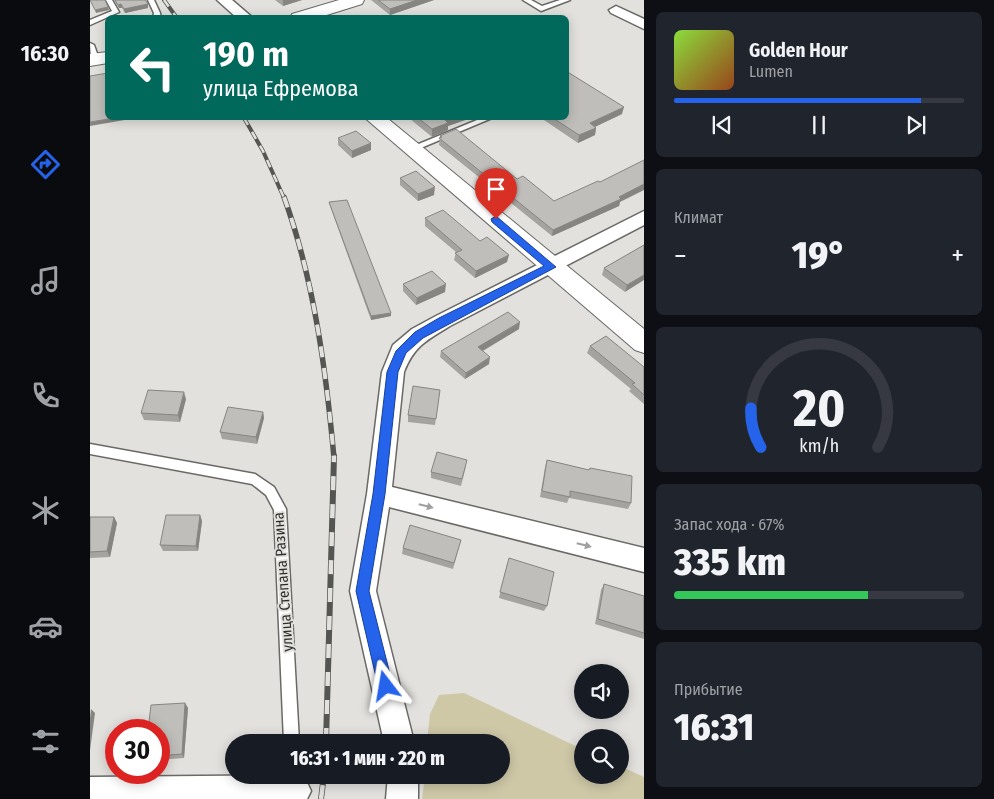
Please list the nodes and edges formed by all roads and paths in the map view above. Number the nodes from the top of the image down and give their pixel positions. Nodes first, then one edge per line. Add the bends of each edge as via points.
1 (110, 0) edge
2 (150, 0) edge
3 (224, 0) edge
4 (356, 0) edge
5 (526, 0) edge
6 (567, 0) edge
7 (616, 10) dead end
8 (107, 15) edge
9 (157, 15) edge
10 (242, 15) edge
11 (308, 15) edge
12 (105, 16) edge
13 (90, 23) edge
14 (644, 25) edge
15 (378, 120) edge
16 (483, 120) edge
17 (413, 148) junction
18 (644, 217) edge
19 (551, 267) junction
20 (644, 343) edge
21 (90, 449) edge
22 (379, 494) junction
23 (644, 560) edge
24 (292, 734) edge
25 (398, 734) edge
26 (403, 784) edge
27 (295, 788) edge
28 (90, 793) edge
29 (402, 799) edge

1 - 8 lane via 116,12
2 - 9 lane
3 - 10 street
4 - 11 main road
5 - 6 lane via 542,9
7 - 14 street
12 - 13 lane
15 - 17 main road
16 - 17 lane
17 - 19 main road
18 - 19 street
19 - 20 main road
19 - 22 street via 443,321 419,335 401,351 393,372
21 - 24 lane, улица Степана Разина via 255,479 270,491 280,509
22 -> 23 street
22 - 25 street via 362,591
26 - 29 street
27 - 28 street

